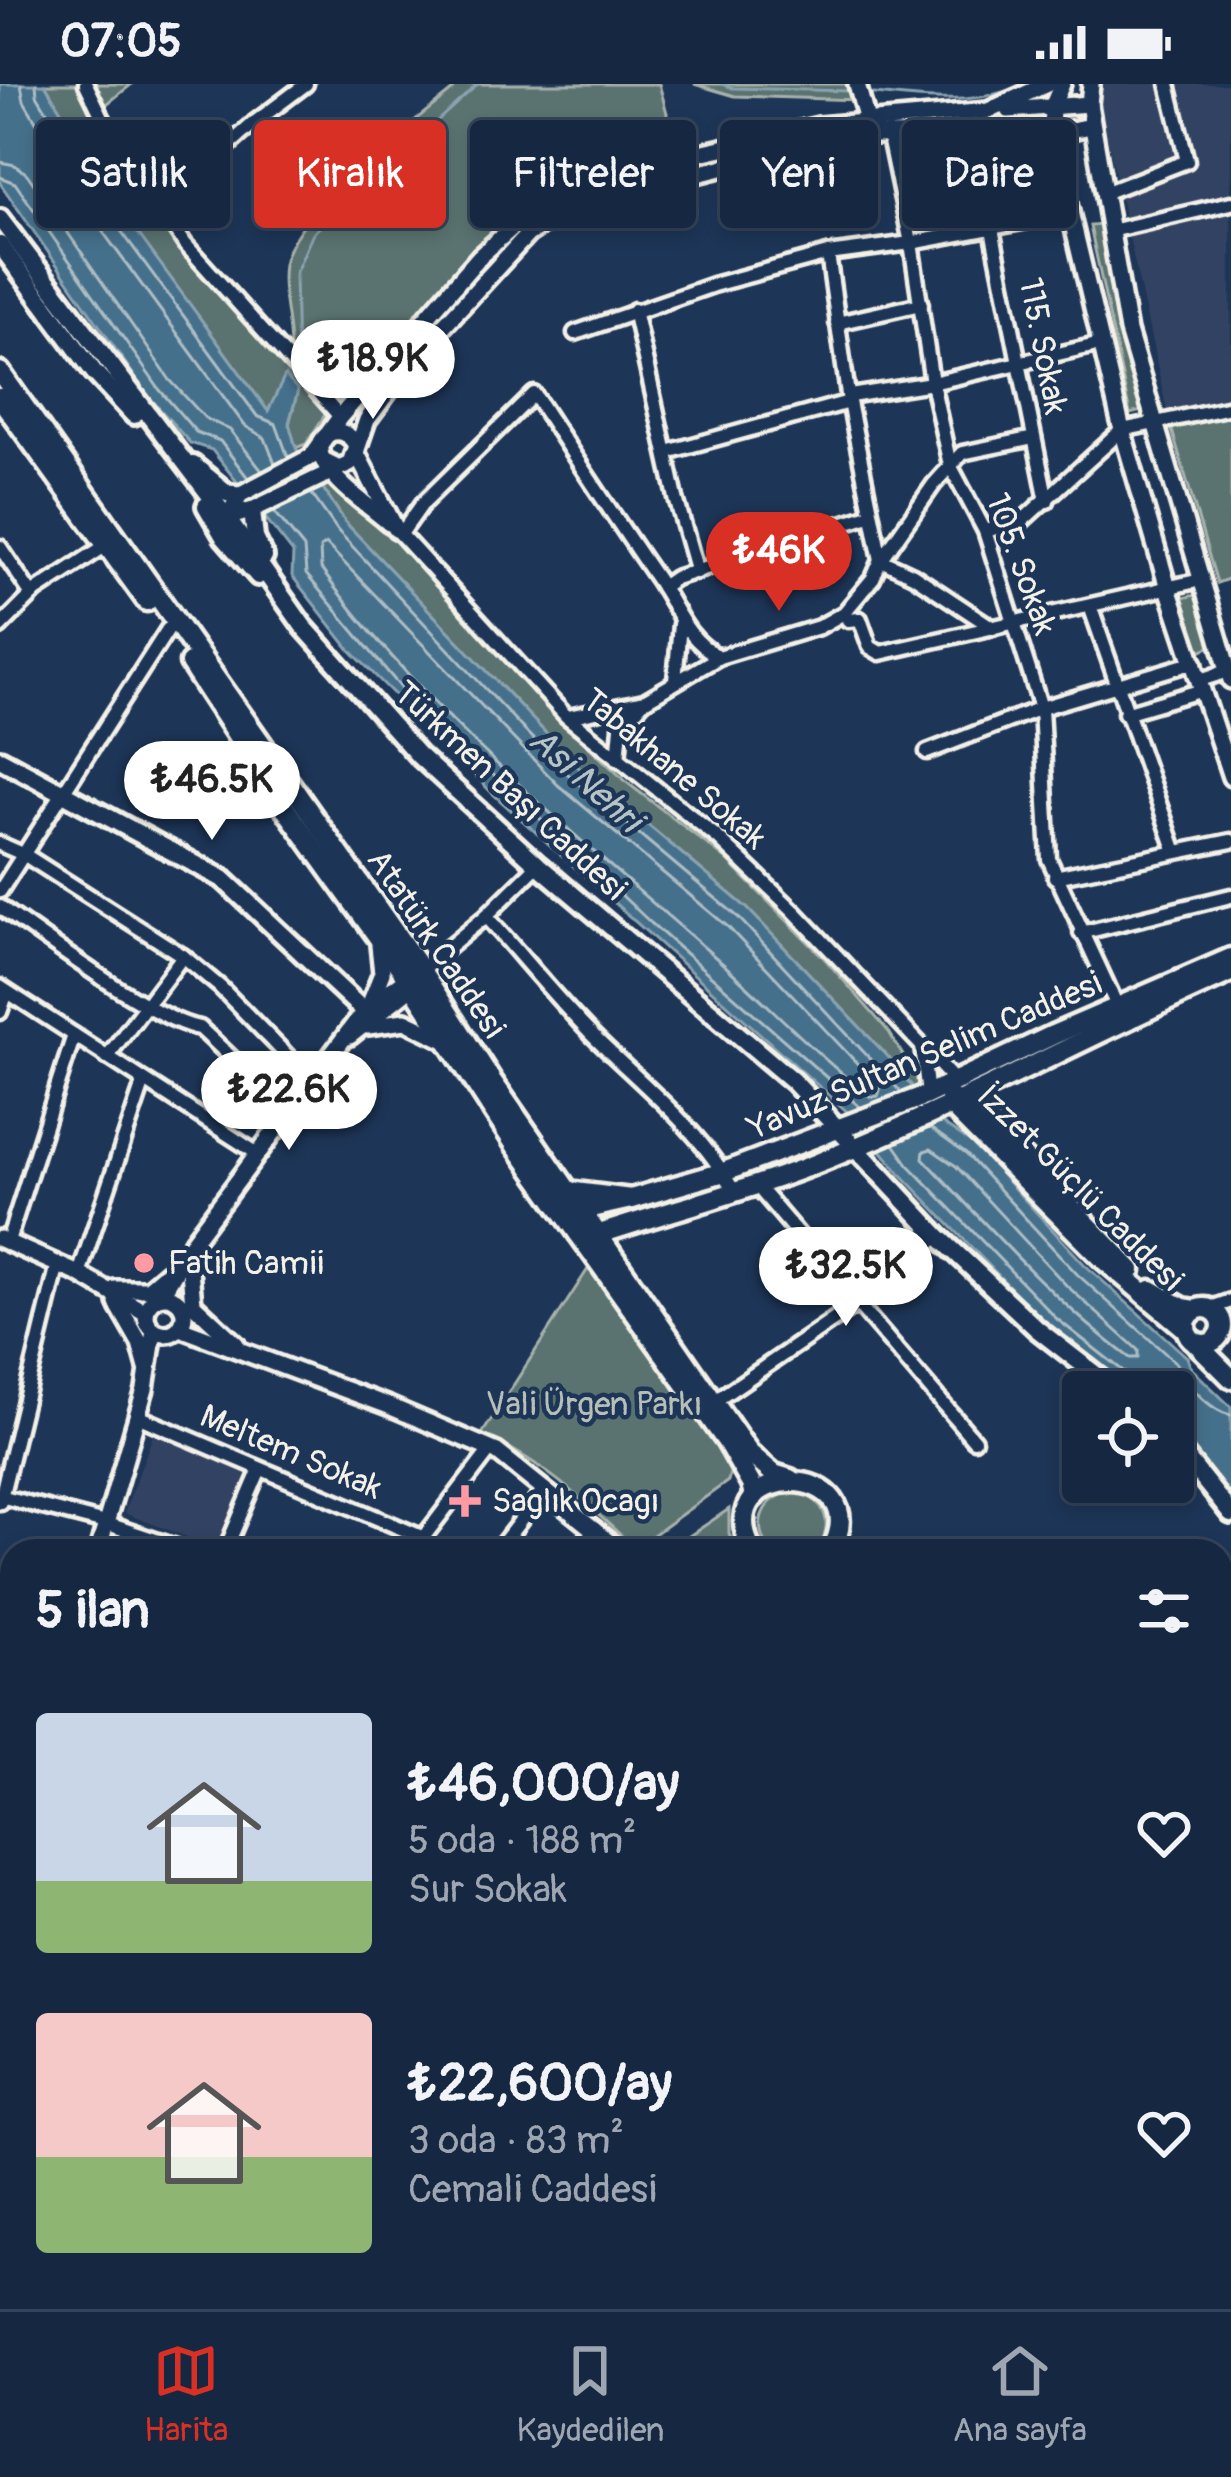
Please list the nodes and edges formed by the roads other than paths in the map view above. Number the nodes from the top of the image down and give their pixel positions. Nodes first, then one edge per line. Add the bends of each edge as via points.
1 (86, 84) edge
2 (306, 84) edge
3 (856, 84) edge
4 (1047, 84) edge
5 (1062, 84) edge
6 (1091, 84) edge
7 (1168, 84) edge
8 (1089, 104) junction
9 (1052, 106) junction
10 (988, 112) junction
11 (105, 120) edge
12 (866, 120) edge
13 (1051, 120) edge
14 (878, 121) edge
15 (1093, 126) junction
16 (1076, 128) edge
17 (888, 133) junction
18 (902, 133) edge
19 (230, 143) edge
20 (720, 147) edge
21 (1104, 193) junction
22 (1231, 203) edge
23 (0, 219) edge
24 (176, 228) edge
25 (997, 228) edge
26 (1074, 228) edge
27 (992, 229) junction
28 (1111, 231) junction
29 (911, 243) junction
30 (0, 245) edge
31 (828, 254) junction
32 (921, 304) junction
33 (634, 310) junction
34 (837, 323) junction
35 (575, 333) dead end
36 (1101, 344) junction
37 (1019, 363) junction
38 (0, 372) edge
39 (932, 383) junction
40 (849, 399) junction
41 (1, 400) edge
42 (1231, 406) edge
43 (340, 417) junction
44 (1155, 422) junction
45 (1122, 430) junction
46 (323, 437) junction
47 (1034, 438) junction
48 (168, 445) junction
49 (667, 452) junction
50 (331, 464) junction
51 (950, 465) junction
52 (239, 495) junction
53 (1047, 501) junction
54 (252, 510) junction
55 (870, 521) junction
56 (220, 523) junction
57 (904, 526) junction
58 (398, 531) junction
59 (985, 531) junction
60 (105, 546) junction
61 (0, 547) edge
62 (881, 560) junction
63 (697, 572) junction
64 (1202, 580) junction
65 (662, 587) junction
66 (1168, 588) junction
67 (32, 595) junction
68 (285, 600) junction
69 (1090, 606) junction
70 (1222, 619) edge
71 (848, 620) dead end
72 (680, 622) junction
73 (1015, 622) junction
74 (303, 626) junction
75 (0, 627) edge
76 (993, 628) junction
77 (168, 629) junction
78 (719, 657) junction
79 (1195, 662) junction
80 (1230, 673) edge
81 (675, 681) junction
82 (1115, 685) junction
83 (1202, 685) junction
84 (644, 701) junction
85 (1041, 709) junction
86 (1125, 713) junction
87 (568, 718) junction
88 (927, 752) dead end
89 (0, 759) edge
90 (618, 759) junction
91 (1231, 777) edge
92 (64, 790) junction
93 (1231, 841) edge
94 (0, 844) edge
95 (1176, 853) junction
96 (25, 855) junction
97 (538, 865) junction
98 (1055, 877) junction
99 (0, 891) edge
100 (1231, 896) edge
101 (0, 907) edge
102 (486, 916) junction
103 (1082, 933) junction
104 (375, 936) junction
105 (183, 956) junction
106 (1231, 958) edge
107 (1231, 972) edge
108 (413, 977) junction
109 (3, 989) edge
110 (144, 1003) junction
111 (1117, 1006) junction
112 (0, 1012) edge
113 (366, 1015) junction
114 (74, 1035) junction
115 (450, 1043) junction
116 (922, 1046) junction
117 (107, 1057) junction
118 (311, 1080) junction
119 (144, 1081) junction
120 (956, 1081) junction
121 (942, 1101) junction
122 (288, 1111) junction
123 (852, 1136) junction
124 (258, 1154) junction
125 (724, 1172) junction
126 (757, 1186) junction
127 (567, 1191) junction
128 (734, 1192) junction
129 (631, 1199) junction
130 (586, 1228) junction
131 (938, 1236) junction
132 (4, 1240) edge
133 (190, 1250) junction
134 (58, 1264) junction
135 (84, 1278) junction
136 (113, 1293) junction
137 (153, 1304) junction
138 (857, 1304) junction
139 (1218, 1312) edge
140 (181, 1319) junction
141 (154, 1330) junction
142 (1191, 1336) junction
143 (240, 1348) junction
144 (1231, 1363) edge
145 (1091, 1371) edge
146 (148, 1373) junction
147 (1231, 1378) edge
148 (715, 1402) junction
149 (139, 1409) junction
150 (974, 1440) dead end
151 (490, 1450) junction
152 (1194, 1467) edge
153 (260, 1468) junction
154 (790, 1479) junction
155 (545, 1489) junction
156 (0, 1498) edge
157 (754, 1498) junction
158 (1231, 1514) edge
159 (105, 1522) junction
160 (838, 1526) junction
161 (595, 1529) junction
162 (424, 1538) joint
163 (101, 1539) edge
164 (154, 1539) edge
165 (230, 1539) edge
166 (506, 1539) edge
167 (587, 1539) edge
168 (606, 1539) edge
169 (749, 1539) edge
170 (834, 1539) edge
171 (845, 1539) edge

1 - 11 street
2 - 19 street
3 - 12 street
4 - 10 street
5 - 9 street
6 - 8 street
7 - 21 street via 1187,161
8 - 9 street
8 - 15 street
9 - 10 street
9 - 13 street
10 - 14 street
15 - 16 street
15 - 21 street
17 - 18 street
17 - 29 street, 105. Sokak
17 - 50 street via 573,205 528,234
20 - 43 street via 549,195 492,243
21 - 28 street
22 - 28 street
23 - 48 main road, Türkmen Başı Caddesi
24 - 43 street
25 - 27 street
26 - 36 street
27 - 29 street
27 - 37 street, 115. Sokak
28 - 44 street
29 - 31 street
29 - 32 street, 105. Sokak
30 - 56 main road
31 - 33 street
31 - 34 street
32 - 34 street
32 - 39 street, 105. Sokak
33 - 35 street
33 - 49 street
34 - 40 street
36 - 37 street
36 - 45 street
37 - 39 street
37 - 47 street, 115. Sokak
38 - 108 main road, Atatürk Caddesi
39 - 40 street
39 - 51 street, 105. Sokak
40 - 49 street
40 - 55 street
41 - 60 main road, Atatürk Caddesi
42 - 44 street
43 - 46 street
44 - 45 street
44 - 64 street
45 - 53 street
45 - 66 street
46 - 50 street
46 - 50 street via 346,432 355,440
47 - 51 street via 971,448
47 - 53 street, 115. Sokak
48 - 52 main road
48 - 56 main road, Türkmen Başı Caddesi
49 - 63 street
50 - 52 street
50 - 54 street
50 - 58 street
50 - 58 street
51 - 57 street
51 - 59 street, 105. Sokak
52 - 56 main road
53 - 59 street via 1021,522
54 - 56 main road
54 - 68 main road via 255,538
55 - 57 street
55 - 62 street
55 - 63 street
56 - 68 main road, Türkmen Başı Caddesi
56 - 74 main road
57 - 62 street
58 - 65 street via 534,394
58 - 87 street, Tabakhane Sokak
59 - 73 street, 105. Sokak
60 - 67 street
60 - 77 main road, Atatürk Caddesi
61 - 67 street
62 - 76 street
62 - 78 street via 844,613
63 - 65 street
64 - 66 street
64 - 70 street
65 - 72 street
66 - 69 street
66 - 79 street
67 - 75 street
68 - 74 main road, Türkmen Başı Caddesi
69 - 73 street
69 - 82 street
70 - 80 street
71 - 76 street via 860,619 880,653
72 - 78 street
72 - 81 street
73 - 76 street
73 - 85 street, 105. Sokak
74 - 97 main road, Türkmen Başı Caddesi via 418,755
77 - 92 street
77 - 104 main road, Atatürk Caddesi
78 - 81 street
79 - 82 street
79 - 83 street
80 - 83 street
81 - 84 street
82 - 85 street
82 - 86 street
83 - 86 street
83 - 91 street
84 - 87 street
84 - 90 street via 621,727
85 - 88 street
85 - 98 street, 105. Sokak
86 - 95 street
87 - 90 street, Tabakhane Sokak
89 - 92 main road
90 - 116 street, Tabakhane Sokak via 718,838
92 - 96 street
92 - 113 main road via 223,879
93 - 95 street
94 - 96 street
95 - 98 street
96 - 99 street
96 - 105 street
97 - 102 street
97 - 123 main road, Türkmen Başı Caddesi
98 - 103 street, 105. Sokak
100 - 103 street
101 - 110 street
102 - 108 street
102 - 125 street
103 - 111 street, 105. Sokak
104 - 108 main road, Atatürk Caddesi
104 - 113 street via 383,960
105 - 110 street
105 - 118 street
106 - 111 main road, Yavuz Sultan Selim Caddesi
107 - 121 main road, Yavuz Sultan Selim Caddesi
108 - 113 street
108 - 115 main road, Atatürk Caddesi
108 - 127 main road, Atatürk Caddesi
109 - 112 street
109 - 114 street
110 - 117 street
110 - 122 street via 200,1028
111 - 120 main road, Yavuz Sultan Selim Caddesi
113 - 115 street via 405,1021
113 - 118 street
114 - 117 street
114 - 132 street
115 - 130 main road, Atatürk Caddesi
116 - 120 street, Tabakhane Sokak
116 - 121 street
117 - 119 street
118 - 122 street
119 - 124 street
119 - 135 street
120 - 121 main road, İzzet Güçlü Caddesi
121 - 123 main road, Yavuz Sultan Selim Caddesi
121 - 139 main road, İzzet Güçlü Caddesi via 1149,1289 1183,1308
121 - 142 main road, İzzet Güçlü Caddesi
122 - 124 street
123 - 125 main road, Yavuz Sultan Selim Caddesi
123 - 126 main road, Yavuz Sultan Selim Caddesi
123 - 131 main road, Türkmen Başı Caddesi
124 - 133 street
125 - 128 street
125 - 129 main road, Yavuz Sultan Selim Caddesi
126 - 128 main road, Yavuz Sultan Selim Caddesi
126 - 138 street
127 - 129 main road, Yavuz Sultan Selim Caddesi
127 - 130 main road, Atatürk Caddesi
128 - 130 main road, Yavuz Sultan Selim Caddesi
129 - 130 main road via 591,1208
130 - 148 main road, Atatürk Caddesi
130 - 157 main road, Atatürk Caddesi via 727,1442
131 - 138 street
131 - 145 main road, Türkmen Başı Caddesi
132 - 134 street
133 - 136 street via 148,1289
133 - 137 street
133 - 140 street
133 - 143 street via 193,1304
134 - 135 street
134 - 156 street
135 - 136 street
136 - 137 street
136 - 146 street
137 - 140 street via 173,1297
137 - 141 street
138 - 148 street
138 - 150 street
139 - 142 main road, İzzet Güçlü Caddesi via 1187,1318
139 - 142 main road via 1213,1342
139 - 144 main road
140 - 141 street via 165,1334
140 - 143 street
140 - 149 street
141 - 146 street
142 - 147 main road, İzzet Güçlü Caddesi
143 - 151 street
146 - 149 street
148 - 154 main road, Atatürk Caddesi via 761,1466
149 - 153 street, Meltem Sokak
149 - 159 street
151 - 155 street
151 - 162 street
152 - 158 main road
153 - 162 street, Meltem Sokak
153 - 165 street
154 - 157 main road
154 - 160 main road, Atatürk Caddesi via 830,1498
155 - 161 street
155 - 166 street
156 - 159 street
157 - 169 main road, Atatürk Caddesi
159 - 163 street
159 - 164 street
160 - 170 main road
160 - 171 main road, Atatürk Caddesi
161 - 167 street
161 - 168 street

